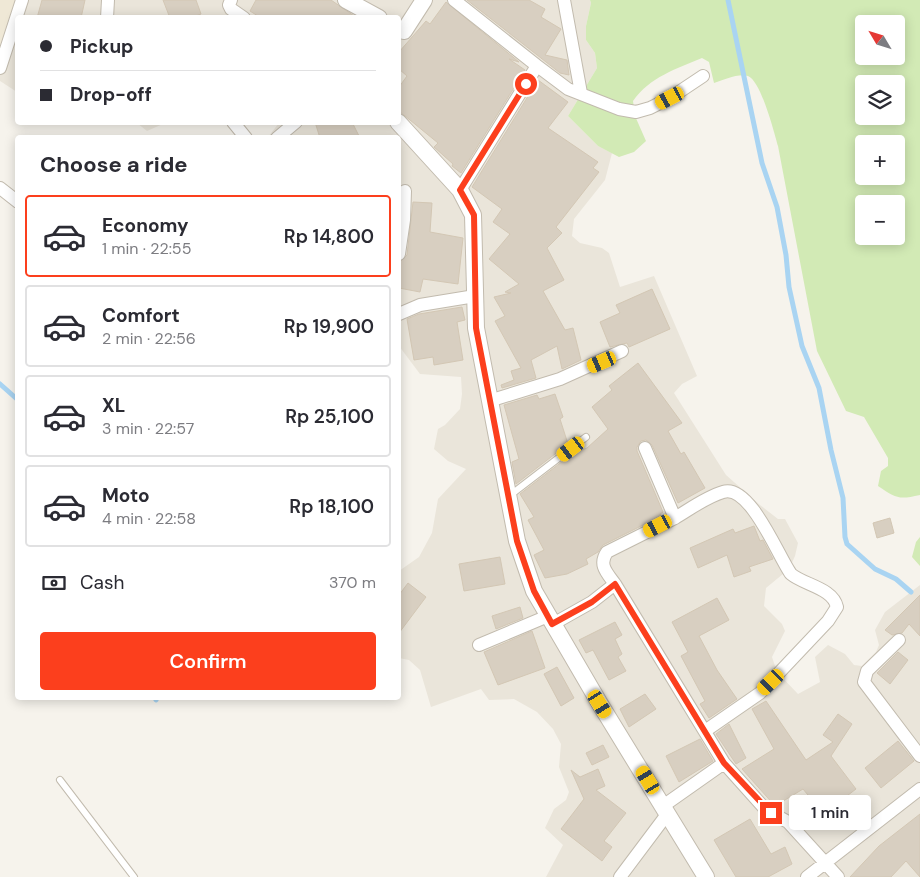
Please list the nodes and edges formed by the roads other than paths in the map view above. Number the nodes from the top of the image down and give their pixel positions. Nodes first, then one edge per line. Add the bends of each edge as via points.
1 (22, 0) edge
2 (108, 0) edge
3 (231, 0) edge
4 (346, 0) edge
5 (424, 0) edge
6 (454, 0) edge
7 (564, 0) edge
8 (17, 15) edge
9 (107, 15) edge
10 (239, 15) edge
11 (374, 15) edge
12 (15, 22) edge
13 (401, 34) edge
14 (536, 65) junction
15 (0, 68) edge
16 (702, 76) dead end
17 (581, 94) junction
18 (235, 125) edge
19 (292, 125) edge
20 (401, 125) edge
21 (244, 135) edge
22 (281, 135) edge
23 (0, 188) edge
24 (460, 190) junction
25 (405, 191) dead end
26 (15, 200) edge
27 (401, 240) edge
28 (475, 296) junction
29 (401, 313) edge
30 (622, 351) dead end
31 (489, 401) junction
32 (586, 437) dead end
33 (645, 448) dead end
34 (508, 496) junction
35 (675, 518) junction
36 (615, 584) junction
37 (550, 620) junction
38 (898, 640) dead end
39 (479, 645) dead end
40 (705, 731) junction
41 (920, 756) edge
42 (724, 763) junction
43 (60, 780) dead end
44 (920, 788) edge
45 (665, 809) junction
46 (825, 863) junction
47 (134, 877) edge
48 (620, 877) edge
49 (706, 877) edge
50 (806, 877) edge
51 (838, 877) edge

1 - 8 street
2 - 9 street
3 - 10 street via 230,9
4 - 11 street
5 - 13 street
6 - 14 street
7 - 17 street
12 - 15 street
14 - 17 street via 568,89
14 - 24 street
16 - 17 street via 670,98 636,112
18 - 21 street
19 - 22 street
20 - 24 street
23 - 26 street
24 - 28 street via 474,220
25 - 27 street
28 - 29 street via 420,305
28 - 31 street via 476,328
30 - 31 street via 560,379
31 - 34 street
32 - 34 lane
33 - 35 street
34 - 37 street via 528,574
35 - 36 street via 606,552 603,566
35 - 40 street via 722,492 734,493 748,504 767,528 791,574 828,594 837,607 828,622 760,693
36 - 37 street via 592,602
36 - 40 street
37 - 39 street
37 - 45 street
38 - 41 street via 867,671 864,682
40 - 42 street
42 - 45 street
42 - 46 street via 766,810 788,822
43 - 47 lane
44 - 46 street
45 - 48 street
45 - 49 street
46 - 50 street
46 - 51 street

